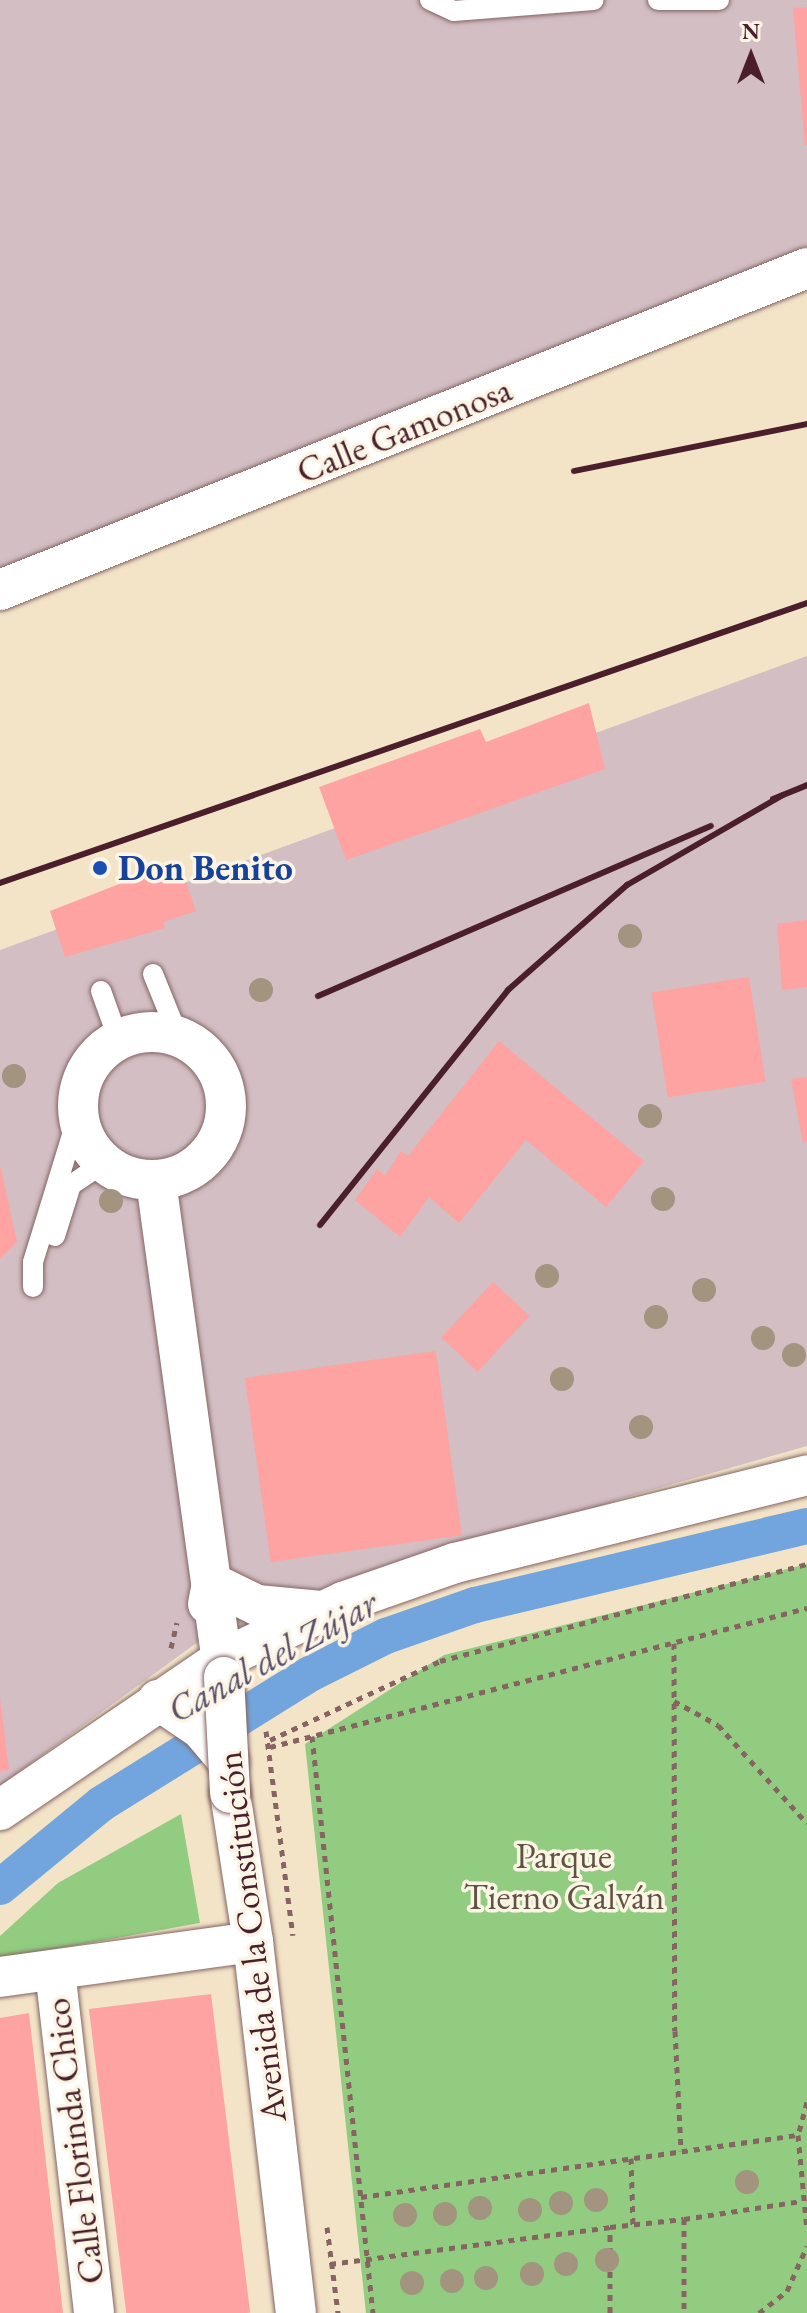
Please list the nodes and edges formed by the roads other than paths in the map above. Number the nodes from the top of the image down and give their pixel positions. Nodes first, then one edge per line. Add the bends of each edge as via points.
1 (430, 0) edge
2 (594, 0) edge
3 (658, 0) edge
4 (719, 0) edge
5 (807, 268) edge
6 (0, 590) edge
7 (153, 974) dead end
8 (101, 991) dead end
9 (179, 1038) junction
10 (119, 1041) junction
11 (78, 1116) junction
12 (104, 1163) junction
13 (156, 1181) junction
14 (807, 1475) edge
15 (212, 1583) junction
16 (325, 1611) junction
17 (199, 1684) junction
18 (228, 1770) junction
19 (0, 1810) edge
20 (253, 1942) junction
21 (55, 1970) junction
22 (0, 1977) edge
23 (94, 2313) edge
24 (296, 2313) edge

1 - 2 lane via 454,11
3 - 4 lane
5 - 6 street, Calle Gamonosa
7 - 9 lane
8 - 10 lane
9 - 10 street via 162,1033
9 - 13 street via 210,1058 223,1082 227,1110 220,1136 205,1159 182,1174
10 - 11 street via 90,1064 79,1089
11 - 12 street via 87,1142
11 - 12 lane via 33,1262 33,1287 47,1263 71,1185
12 - 13 street via 128,1177
13 - 15 street, Avenida de la Constitución
14 - 16 street via 455,1563
15 - 16 street via 257,1605
15 - 17 street, Avenida de la Constitución
16 - 17 street
17 - 18 street, Avenida de la Constitución, bridge
17 - 18 street
17 - 19 street
18 - 20 street, Avenida de la Constitución
20 - 21 street
20 - 24 street, Avenida de la Constitución
21 - 22 street
21 - 23 street, Calle Florinda Chico

